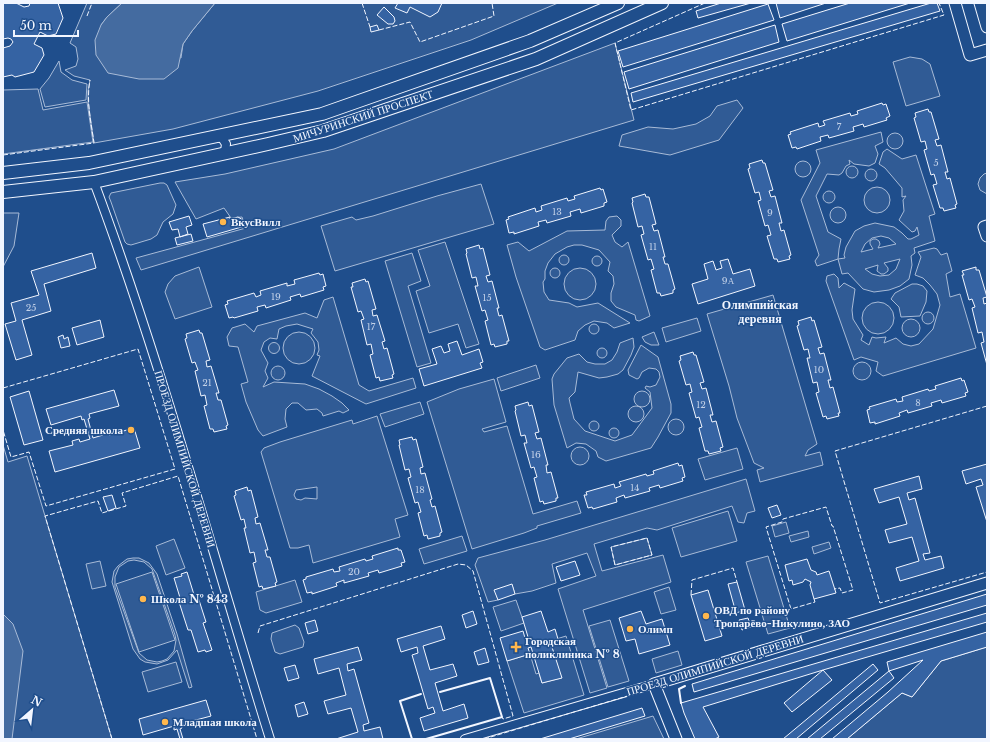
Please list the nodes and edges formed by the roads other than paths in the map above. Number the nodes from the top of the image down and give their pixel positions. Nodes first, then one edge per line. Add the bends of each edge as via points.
1 (618, 3) edge
2 (662, 3) edge
3 (955, 3) edge
4 (980, 3) edge
5 (987, 27) edge
6 (987, 50) edge
7 (215, 137) junction
8 (219, 155) junction
9 (3, 173) edge
10 (94, 182) junction
11 (3, 192) edge
12 (987, 226) edge
13 (987, 236) edge
14 (987, 583) edge
15 (654, 684) junction
16 (270, 739) edge
17 (465, 739) edge
18 (676, 739) edge

1 - 7 main road, МИЧУРИНСКИЙ ПРОСПЕКТ via 530,41 322,114
2 - 8 main road, МИЧУРИНСКИЙ ПРОСПЕКТ via 522,64 323,130
3 - 6 street via 970,55
4 - 5 street
7 - 8 street via 222,138 226,144 224,151
7 - 9 main road, МИЧУРИНСКИЙ ПРОСПЕКТ via 89,163
8 - 10 main road, МИЧУРИНСКИЙ ПРОСПЕКТ
10 - 11 main road, МИЧУРИНСКИЙ ПРОСПЕКТ
10 - 16 street, ПРОЕЗД ОЛИМПИЙСКОЙ ДЕРЕВНИ via 121,254 186,457
12 - 13 street via 984,227
14 - 15 street, ПРОЕЗД ОЛИМПИЙСКОЙ ДЕРЕВНИ
15 - 17 street, ПРОЕЗД ОЛИМПИЙСКОЙ ДЕРЕВНИ
15 - 18 street

